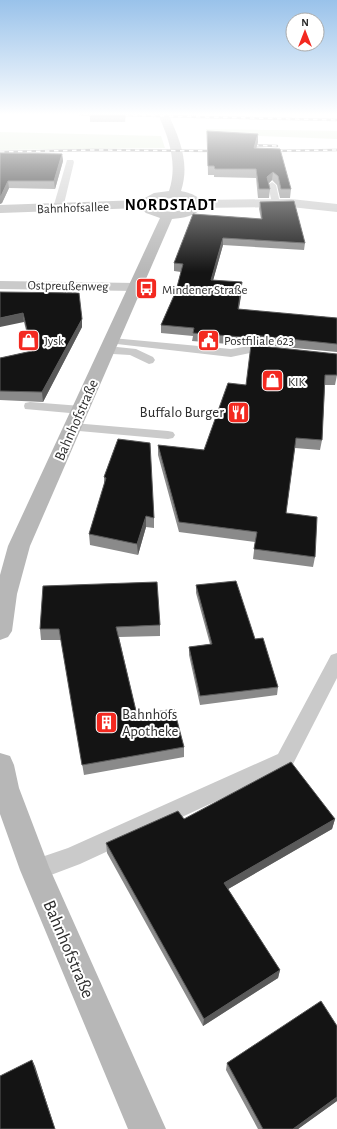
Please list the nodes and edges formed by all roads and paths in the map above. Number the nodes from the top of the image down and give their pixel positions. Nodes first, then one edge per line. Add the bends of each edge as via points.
1 (69, 167) edge
2 (180, 167) edge
3 (272, 185) edge
4 (174, 194) junction
5 (276, 203) junction
6 (145, 204) junction
7 (197, 204) junction
8 (58, 208) junction
9 (337, 208) edge
10 (0, 209) edge
11 (167, 215) junction
12 (0, 285) edge
13 (136, 287) junction
14 (110, 345) junction
15 (282, 352) edge
16 (149, 360) dead end
17 (30, 406) edge
18 (77, 418) junction
19 (168, 435) dead end
20 (0, 631) edge
21 (337, 660) edge
22 (0, 766) edge
23 (35, 870) junction
24 (147, 1129) edge

1 - 8 lane
2 - 4 main road
3 - 5 lane
4 - 6 main road via 151,198
4 - 7 main road via 190,197
5 - 7 street
5 - 9 street via 314,204
6 - 8 main road, Bahnhofsallee
6 - 11 main road via 149,210
7 - 11 main road via 197,207 189,212
8 - 10 main road, Bahnhofsallee
11 - 13 main road, Bahnhofstraße
12 - 13 street, Ostpreußenweg
13 - 14 main road, Bahnhofstraße
14 - 15 lane via 231,353 250,349
14 - 16 lane
14 - 18 main road, Bahnhofstraße
17 - 18 lane
18 - 19 lane
18 - 20 main road, Bahnhofstraße via 19,546 6,594
21 - 23 lane via 285,760 72,857
22 - 23 main road, Bahnhofstraße via 5,788
23 - 24 main road, Bahnhofstraße

